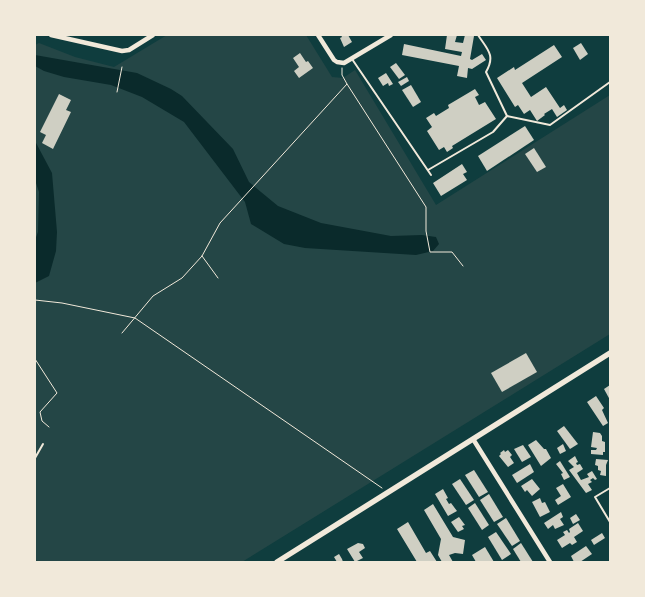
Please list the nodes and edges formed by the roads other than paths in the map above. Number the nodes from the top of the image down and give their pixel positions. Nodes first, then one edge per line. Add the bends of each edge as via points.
1 (52, 35) edge
2 (153, 35) edge
3 (318, 35) edge
4 (391, 35) edge
5 (478, 35) edge
6 (609, 37) edge
7 (610, 55) edge
8 (352, 59) junction
9 (610, 82) edge
10 (507, 116) junction
11 (428, 170) junction
12 (431, 175) dead end
13 (610, 353) edge
14 (473, 439) junction
15 (43, 444) dead end
16 (35, 458) edge
17 (610, 488) edge
18 (610, 522) edge
19 (277, 562) edge
20 (550, 562) edge

1 - 2 street via 122,51
3 - 8 street via 338,62
4 - 8 street
5 - 10 lane via 490,55 486,72
6 - 7 lane
8 - 11 lane
9 - 10 lane via 550,125
10 - 11 lane via 493,132
11 - 12 lane
13 - 14 main road
14 - 19 main road
14 - 20 street
15 - 16 lane
17 - 18 lane via 595,497

